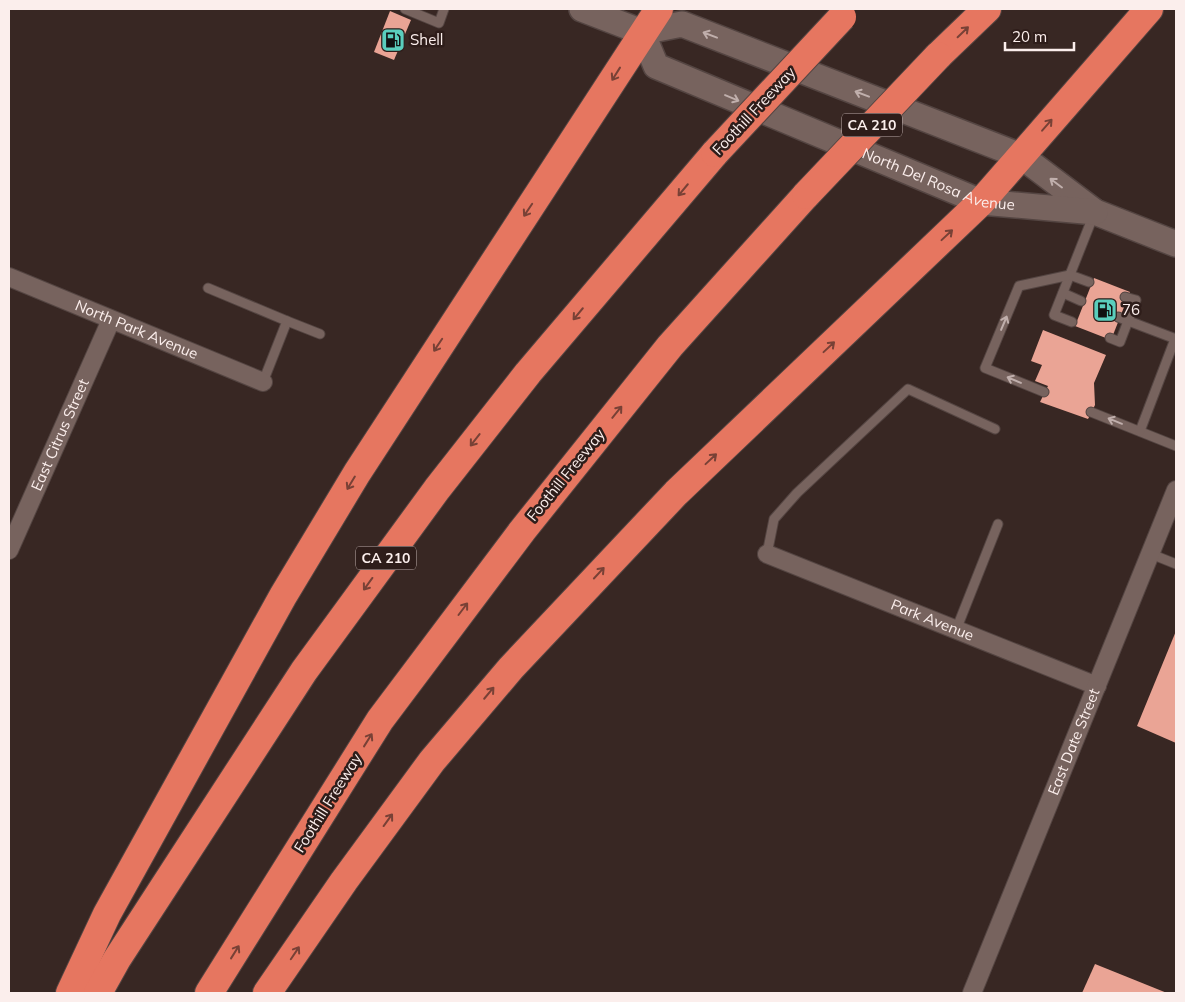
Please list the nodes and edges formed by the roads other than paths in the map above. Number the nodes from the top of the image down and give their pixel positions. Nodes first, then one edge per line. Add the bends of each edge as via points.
1 (404, 9) edge
2 (444, 9) edge
3 (582, 9) edge
4 (659, 9) edge
5 (987, 9) edge
6 (1149, 9) edge
7 (847, 13) edge
8 (642, 32) junction
9 (1021, 156) junction
10 (981, 202) junction
11 (1095, 212) junction
12 (1176, 244) edge
13 (1070, 275) junction
14 (9, 277) edge
15 (1089, 282) dead end
16 (208, 288) dead end
17 (1062, 293) junction
18 (1125, 297) dead end
19 (1081, 301) dead end
20 (1118, 317) dead end
21 (111, 320) junction
22 (1128, 320) junction
23 (286, 321) junction
24 (1072, 322) dead end
25 (320, 334) dead end
26 (1110, 338) dead end
27 (1176, 339) edge
28 (263, 382) joint
29 (1044, 392) dead end
30 (1091, 412) dead end
31 (995, 430) dead end
32 (1140, 431) junction
33 (1176, 446) edge
34 (1175, 497) edge
35 (998, 524) dead end
36 (9, 550) edge
37 (767, 554) joint
38 (1151, 554) junction
39 (1176, 564) edge
40 (956, 630) junction
41 (1097, 686) junction
42 (70, 993) edge
43 (98, 993) edge
44 (209, 993) edge
45 (267, 993) edge
46 (972, 993) edge

1 - 2 lane via 438,23
3 - 8 main road
4 - 8 highway
44 -> 5 highway, Foothill Freeway / CA 210, bridge via 380,720 522,531 670,346 806,195
9 -> 6 highway
7 -> 43 highway, Foothill Freeway / CA 210, bridge via 715,153 528,373 431,497 304,671
9 -> 8 main road, North Del Rosa Avenue via 682,24
8 -> 10 main road, North Del Rosa Avenue via 656,66
8 -> 42 highway via 578,136 413,384 283,596 107,914
9 - 10 highway
11 -> 9 main road, North Del Rosa Avenue
10 - 11 main road, North Del Rosa Avenue
45 -> 10 highway via 432,761 510,668 676,493
11 - 12 main road, North Del Rosa Avenue
11 - 13 lane
13 - 15 lane
13 - 17 lane
29 -> 13 lane via 985,368 1019,286
14 - 21 street, North Park Avenue
16 - 23 lane
17 - 19 lane
17 - 24 lane via 1054,315
18 - 22 lane via 1136,300
20 - 22 lane
21 - 28 street, North Park Avenue
21 - 36 street, East Citrus Street
22 - 26 lane via 1120,342
22 - 27 lane
23 - 25 lane
23 - 28 lane
27 - 32 lane
32 -> 30 lane
31 - 37 lane via 908,389 797,493 774,519
32 - 33 lane
34 - 38 street, East Date Street
35 - 40 lane
37 - 40 street, Park Avenue
38 - 39 lane
38 - 41 street, East Date Street
40 - 41 street, Park Avenue
41 - 46 street, East Date Street

